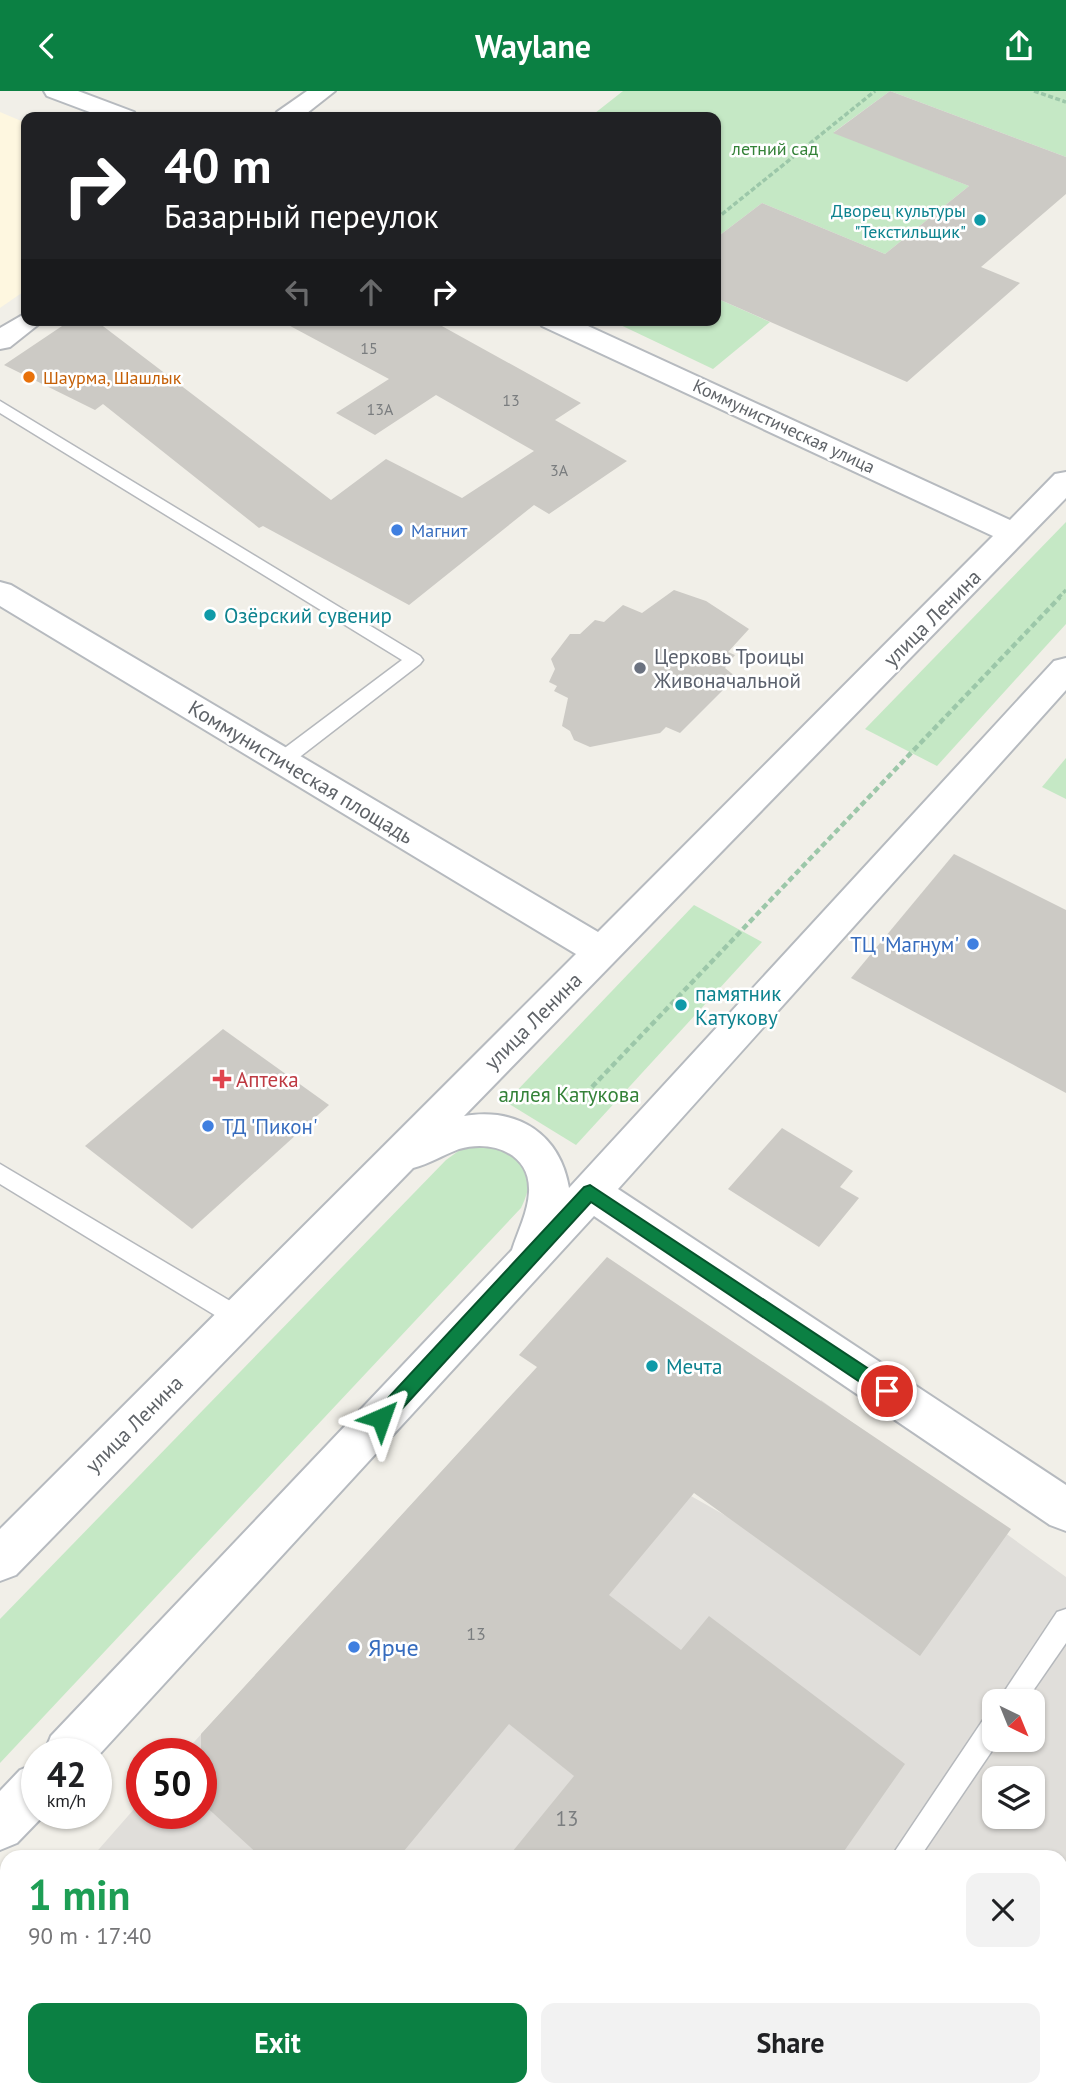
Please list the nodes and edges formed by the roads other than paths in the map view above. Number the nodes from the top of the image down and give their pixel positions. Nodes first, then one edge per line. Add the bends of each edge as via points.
1 (56, 91) edge
2 (323, 91) edge
3 (112, 112) edge
4 (293, 112) edge
5 (21, 326) edge
6 (565, 326) edge
7 (0, 341) edge
8 (0, 406) edge
9 (1066, 481) edge
10 (1014, 534) junction
11 (0, 592) edge
12 (1066, 669) edge
13 (281, 761) junction
14 (602, 952) junction
15 (396, 1160) junction
16 (0, 1173) edge
17 (590, 1192) junction
18 (529, 1258) junction
19 (239, 1318) junction
20 (1066, 1510) edge
21 (0, 1560) edge
22 (1066, 1621) edge
23 (1019, 1689) edge
24 (82, 1738) edge
25 (982, 1743) edge
26 (21, 1804) edge
27 (0, 1826) edge
28 (909, 1850) edge

1 - 3 main road
2 - 4 main road
5 - 7 main road
6 - 10 main road, Коммунистическая улица
8 - 13 lane via 414,660
9 - 10 main road, улица Ленина
10 - 14 main road, улица Ленина
11 - 13 main road, Коммунистическая площадь
12 - 17 main road
13 - 14 main road, Коммунистическая площадь
14 - 15 main road, улица Ленина
15 - 18 main road via 457,1133 488,1128 516,1136 533,1147 546,1168 550,1190
15 - 19 main road, улица Ленина
16 - 19 lane
17 - 18 main road
17 - 20 main road
18 - 24 main road
19 - 21 main road, улица Ленина
22 - 23 lane
25 - 28 lane
26 - 27 main road

